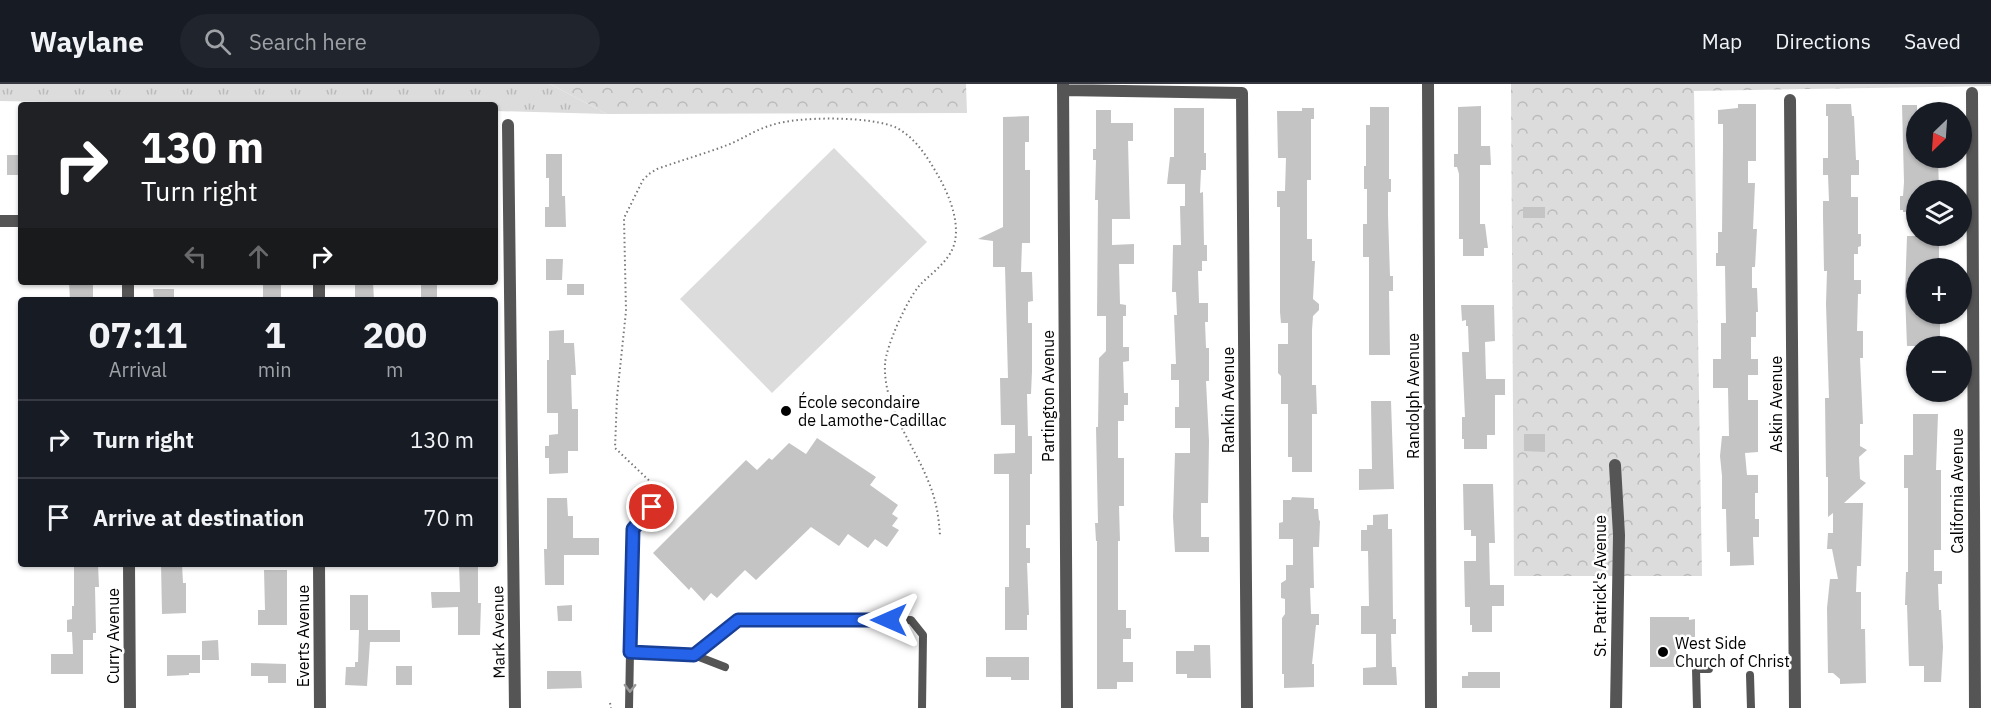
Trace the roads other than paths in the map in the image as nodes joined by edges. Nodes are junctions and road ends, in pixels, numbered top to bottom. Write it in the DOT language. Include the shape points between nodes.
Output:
graph roads {
  1 [pos="1428,84"];
  2 [pos="1063,87"];
  3 [pos="1972,93"];
  4 [pos="1790,100"];
  5 [pos="508,125"];
  6 [pos="0,221"];
  7 [pos="18,221"];
  8 [pos="1615,465"];
  9 [pos="649,504"];
  10 [pos="129,567"];
  11 [pos="320,567"];
  12 [pos="630,652"];
  13 [pos="694,655"];
  14 [pos="725,667"];
  15 [pos="1709,669"];
  16 [pos="1750,675"];
  17 [pos="130,708"];
  18 [pos="320,708"];
  19 [pos="515,708"];
  20 [pos="629,708"];
  21 [pos="922,708"];
  22 [pos="1067,708"];
  23 [pos="1247,708"];
  24 [pos="1431,708"];
  25 [pos="1616,708"];
  26 [pos="1697,708"];
  27 [pos="1750,708"];
  28 [pos="1795,708"];
  29 [pos="1975,708"];
  1 -- 24 [label="street, Randolph Avenue"];
  2 -- 22 [label="street, Partington Avenue"];
  2 -- 23 [label="street, Rankin Avenue" via="1242,93"];
  3 -- 29 [label="street, California Avenue"];
  4 -- 28 [label="street, Askin Avenue"];
  5 -- 19 [label="street, Mark Avenue"];
  6 -- 7 [label="street"];
  8 -- 25 [label="street, St. Patrick's Avenue" via="1619,536"];
  9 -- 12 [label="lane" via="633,529"];
  10 -- 17 [label="street, Curry Avenue"];
  11 -- 18 [label="street, Everts Avenue"];
  12 -- 13 [label="lane"];
  12 -- 20 [label="lane, one-way"];
  13 -- 14 [label="lane"];
  13 -- 21 [label="lane" via="738,620 911,620 923,635"];
  15 -- 26 [label="lane" via="1696,669"];
  16 -- 27 [label="lane"];
}
